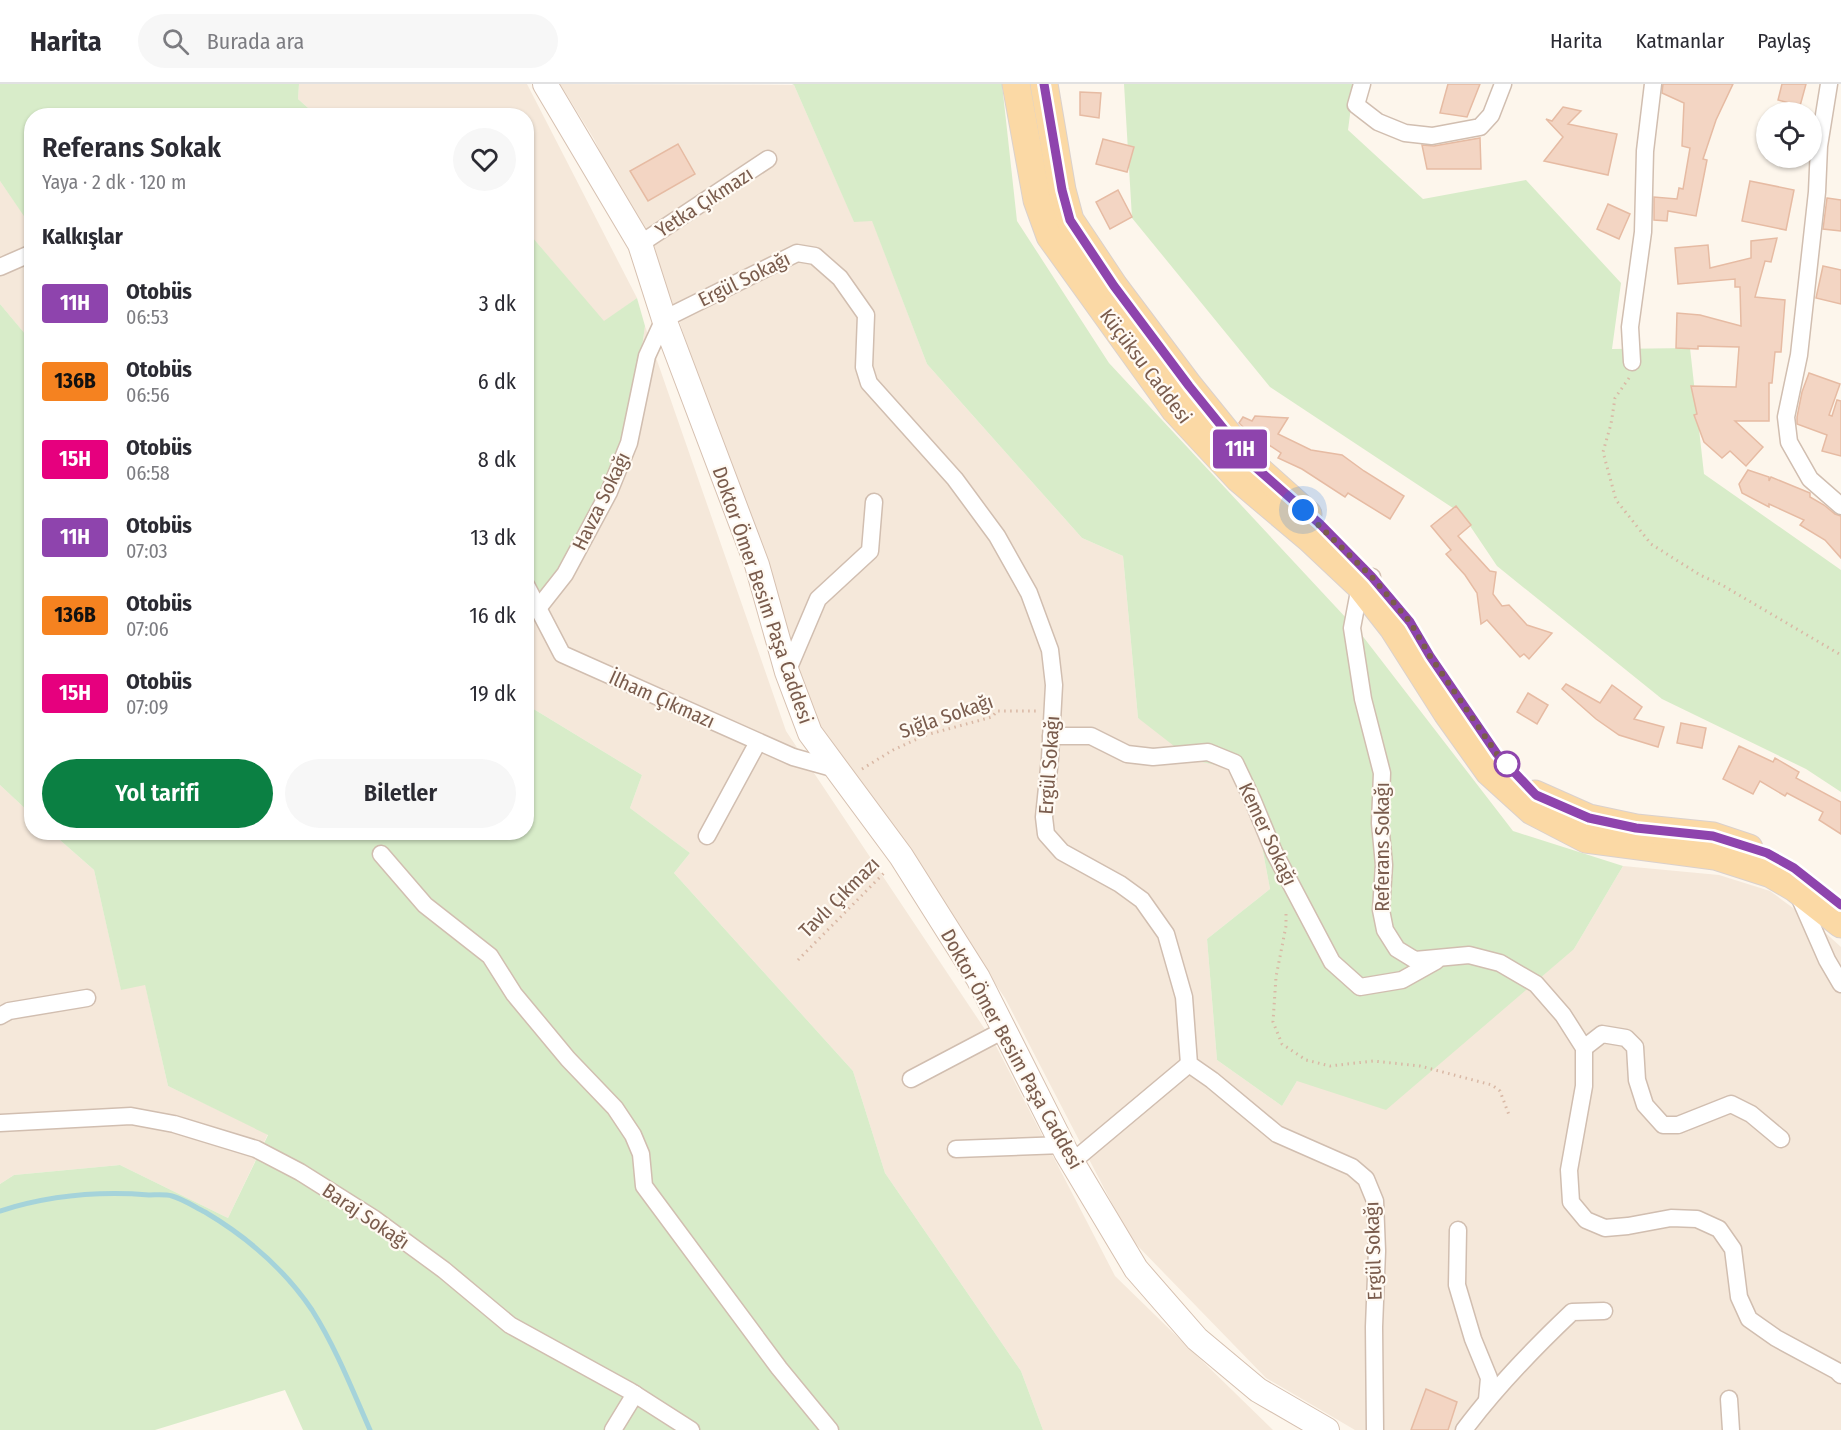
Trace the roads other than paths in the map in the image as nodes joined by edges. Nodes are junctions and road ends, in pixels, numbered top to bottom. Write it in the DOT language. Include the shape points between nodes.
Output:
graph roads {
  1 [pos="545,84"];
  2 [pos="1016,84"];
  3 [pos="1044,84"];
  4 [pos="1362,84"];
  5 [pos="1503,84"];
  6 [pos="1653,84"];
  7 [pos="1829,84"];
  8 [pos="768,159"];
  9 [pos="640,244"];
  10 [pos="24,256"];
  11 [pos="0,267"];
  12 [pos="664,319"];
  13 [pos="1632,362"];
  14 [pos="874,502"];
  15 [pos="1841,506"];
  16 [pos="1366,582"];
  17 [pos="534,599"];
  18 [pos="539,607"];
  19 [pos="787,672"];
  20 [pos="1051,735"];
  21 [pos="758,742"];
  22 [pos="840,774"];
  23 [pos="707,836"];
  24 [pos="381,854"];
  25 [pos="1795,888"];
  26 [pos="1841,905"];
  27 [pos="1841,924"];
  28 [pos="1442,958"];
  29 [pos="1841,984"];
  30 [pos="87,998"];
  31 [pos="0,1016"];
  32 [pos="1004,1030"];
  33 [pos="1584,1048"];
  34 [pos="1189,1064"];
  35 [pos="911,1079"];
  36 [pos="0,1123"];
  37 [pos="1781,1139"];
  38 [pos="956,1149"];
  39 [pos="1067,1153"];
  40 [pos="1458,1230"];
  41 [pos="1604,1311"];
  42 [pos="1841,1375"];
  43 [pos="635,1394"];
  44 [pos="1729,1399"];
  45 [pos="1487,1400"];
  46 [pos="613,1430"];
  47 [pos="691,1430"];
  48 [pos="830,1430"];
  49 [pos="1327,1430"];
  50 [pos="1375,1430"];
  51 [pos="1464,1430"];
  52 [pos="1731,1430"];
  1 -- 9 [label="street, Doktor Ömer Besim Paşa Caddesi"];
  2 -- 16 [label="main road, Küçüksu Caddesi" via="1037,200 1050,236 1175,410 1239,479"];
  3 -- 16 [label="main road, Küçüksu Caddesi" via="1070,220 1114,286 1253,465 1320,524"];
  4 -- 5 [label="street" via="1356,105 1378,122 1405,133 1432,136 1480,127 1491,115"];
  6 -- 13 [label="street" via="1645,151 1643,232 1630,327"];
  7 -- 15 [label="street" via="1798,355 1786,417 1789,442 1810,479"];
  8 -- 9 [label="street, Yetka Çıkmazı"];
  9 -- 12 [label="street, Doktor Ömer Besim Paşa Caddesi"];
  10 -- 11 [label="street"];
  12 -- 18 [label="street, Havza Sokağı" via="647,356 629,443 609,492 565,574"];
  12 -- 19 [label="street, Doktor Ömer Besim Paşa Caddesi" via="757,565"];
  12 -- 20 [label="street, Ergül Sokağı" via="797,253 815,256 840,278 866,315 864,367 869,383 955,479 997,536 1029,593 1050,650 1054,685"];
  14 -- 19 [label="street" via="870,551 818,599"];
  16 -- 25 [label="main road, Küçüksu Caddesi" via="1447,713 1489,772 1532,811 1586,839 1715,856 1771,874"];
  16 -- 26 [label="main road, Küçüksu Caddesi" via="1410,622 1497,754 1536,795 1589,818 1636,828 1713,836 1767,853 1794,868"];
  16 -- 28 [label="street, Referans Sokağı" via="1352,628 1363,699 1382,773 1381,910 1385,930 1397,950 1415,960"];
  17 -- 18 [label="street, İlham Çıkmazı"];
  18 -- 21 [label="street, İlham Çıkmazı" via="562,654"];
  19 -- 22 [label="street, Doktor Ömer Besim Paşa Caddesi" via="810,734"];
  20 -- 28 [label="street, Kemer Sokağı" via="1091,736 1127,754 1153,757 1208,752 1235,764 1332,962 1360,987 1402,980"];
  20 -- 34 [label="street, Ergül Sokağı" via="1046,834 1062,852 1142,900 1166,934 1184,997"];
  21 -- 22 [label="street, İlham Çıkmazı"];
  21 -- 23 [label="street"];
  22 -- 32 [label="street, Doktor Ömer Besim Paşa Caddesi" via="901,856 978,978"];
  24 -- 48 [label="street" via="425,905 490,956 521,1002 568,1059 615,1107 641,1154 644,1186 772,1359"];
  25 -- 27 [label="main road, Küçüksu Caddesi"];
  25 -- 29 [label="street"];
  28 -- 33 [label="street, Referans Sokağı" via="1469,954 1500,963 1536,984"];
  30 -- 31 [label="street" via="9,1011"];
  32 -- 35 [label="street"];
  32 -- 39 [label="street, Doktor Ömer Besim Paşa Caddesi"];
  33 -- 37 [label="street" via="1602,1034 1626,1038 1635,1047 1637,1080 1646,1106 1663,1125 1678,1125 1731,1104 1751,1114"];
  33 -- 42 [label="street" via="1584,1086 1569,1170 1571,1202 1586,1220 1605,1228 1671,1218 1697,1219 1719,1229 1733,1249 1739,1297 1749,1319"];
  34 -- 39 [label="street"];
  34 -- 50 [label="street, Ergül Sokağı" via="1277,1134 1352,1167 1366,1179 1375,1200 1377,1251"];
  36 -- 43 [label="street, Baraj Sokağı" via="130,1116 174,1124 256,1149 373,1218 510,1325"];
  38 -- 39 [label="street"];
  39 -- 49 [label="street, Doktor Ömer Besim Paşa Caddesi" via="1136,1269 1197,1339 1258,1390"];
  40 -- 45 [label="street" via="1457,1285 1489,1378"];
  41 -- 45 [label="street" via="1572,1312"];
  43 -- 46 [label="street"];
  43 -- 47 [label="street, Baraj Sokağı"];
  44 -- 52 [label="street"];
  45 -- 51 [label="street"];
}
